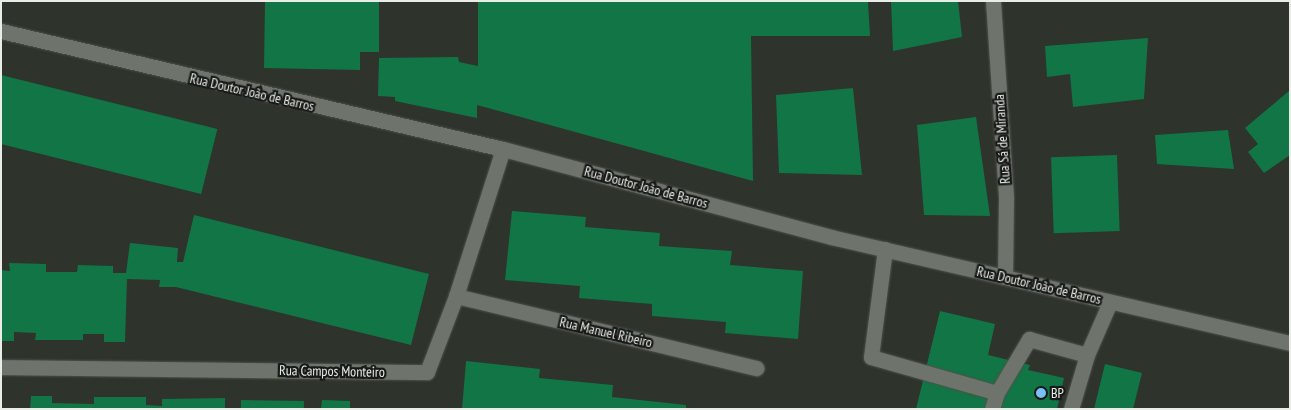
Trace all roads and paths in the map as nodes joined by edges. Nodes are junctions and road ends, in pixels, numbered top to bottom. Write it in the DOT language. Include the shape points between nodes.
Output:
graph roads {
  1 [pos="993,1"];
  2 [pos="1,31"];
  3 [pos="503,149"];
  4 [pos="885,249"];
  5 [pos="1005,276"];
  6 [pos="456,296"];
  7 [pos="1110,302"];
  8 [pos="1290,343"];
  9 [pos="1086,354"];
  10 [pos="1,367"];
  11 [pos="756,368"];
  12 [pos="996,393"];
  13 [pos="992,409"];
  14 [pos="1071,409"];
  1 -- 5 [label="street, Rua Sá de Miranda" via="1006,199"];
  2 -- 3 [label="street, Rua Doutor João de Barros"];
  3 -- 4 [label="street, Rua Doutor João de Barros"];
  3 -- 6 [label="street, Rua Campos Monteiro"];
  4 -- 5 [label="street, Rua Doutor João de Barros"];
  4 -- 12 [label="street" via="871,357"];
  5 -- 7 [label="street, Rua Doutor João de Barros"];
  6 -- 10 [label="street, Rua Campos Monteiro" via="427,372"];
  6 -- 11 [label="street, Rua Manuel Ribeiro"];
  7 -- 8 [label="street, Rua Doutor João de Barros"];
  7 -- 9 [label="street"];
  9 -- 12 [label="street" via="1028,338"];
  9 -- 14 [label="street"];
  12 -- 13 [label="street"];
}
